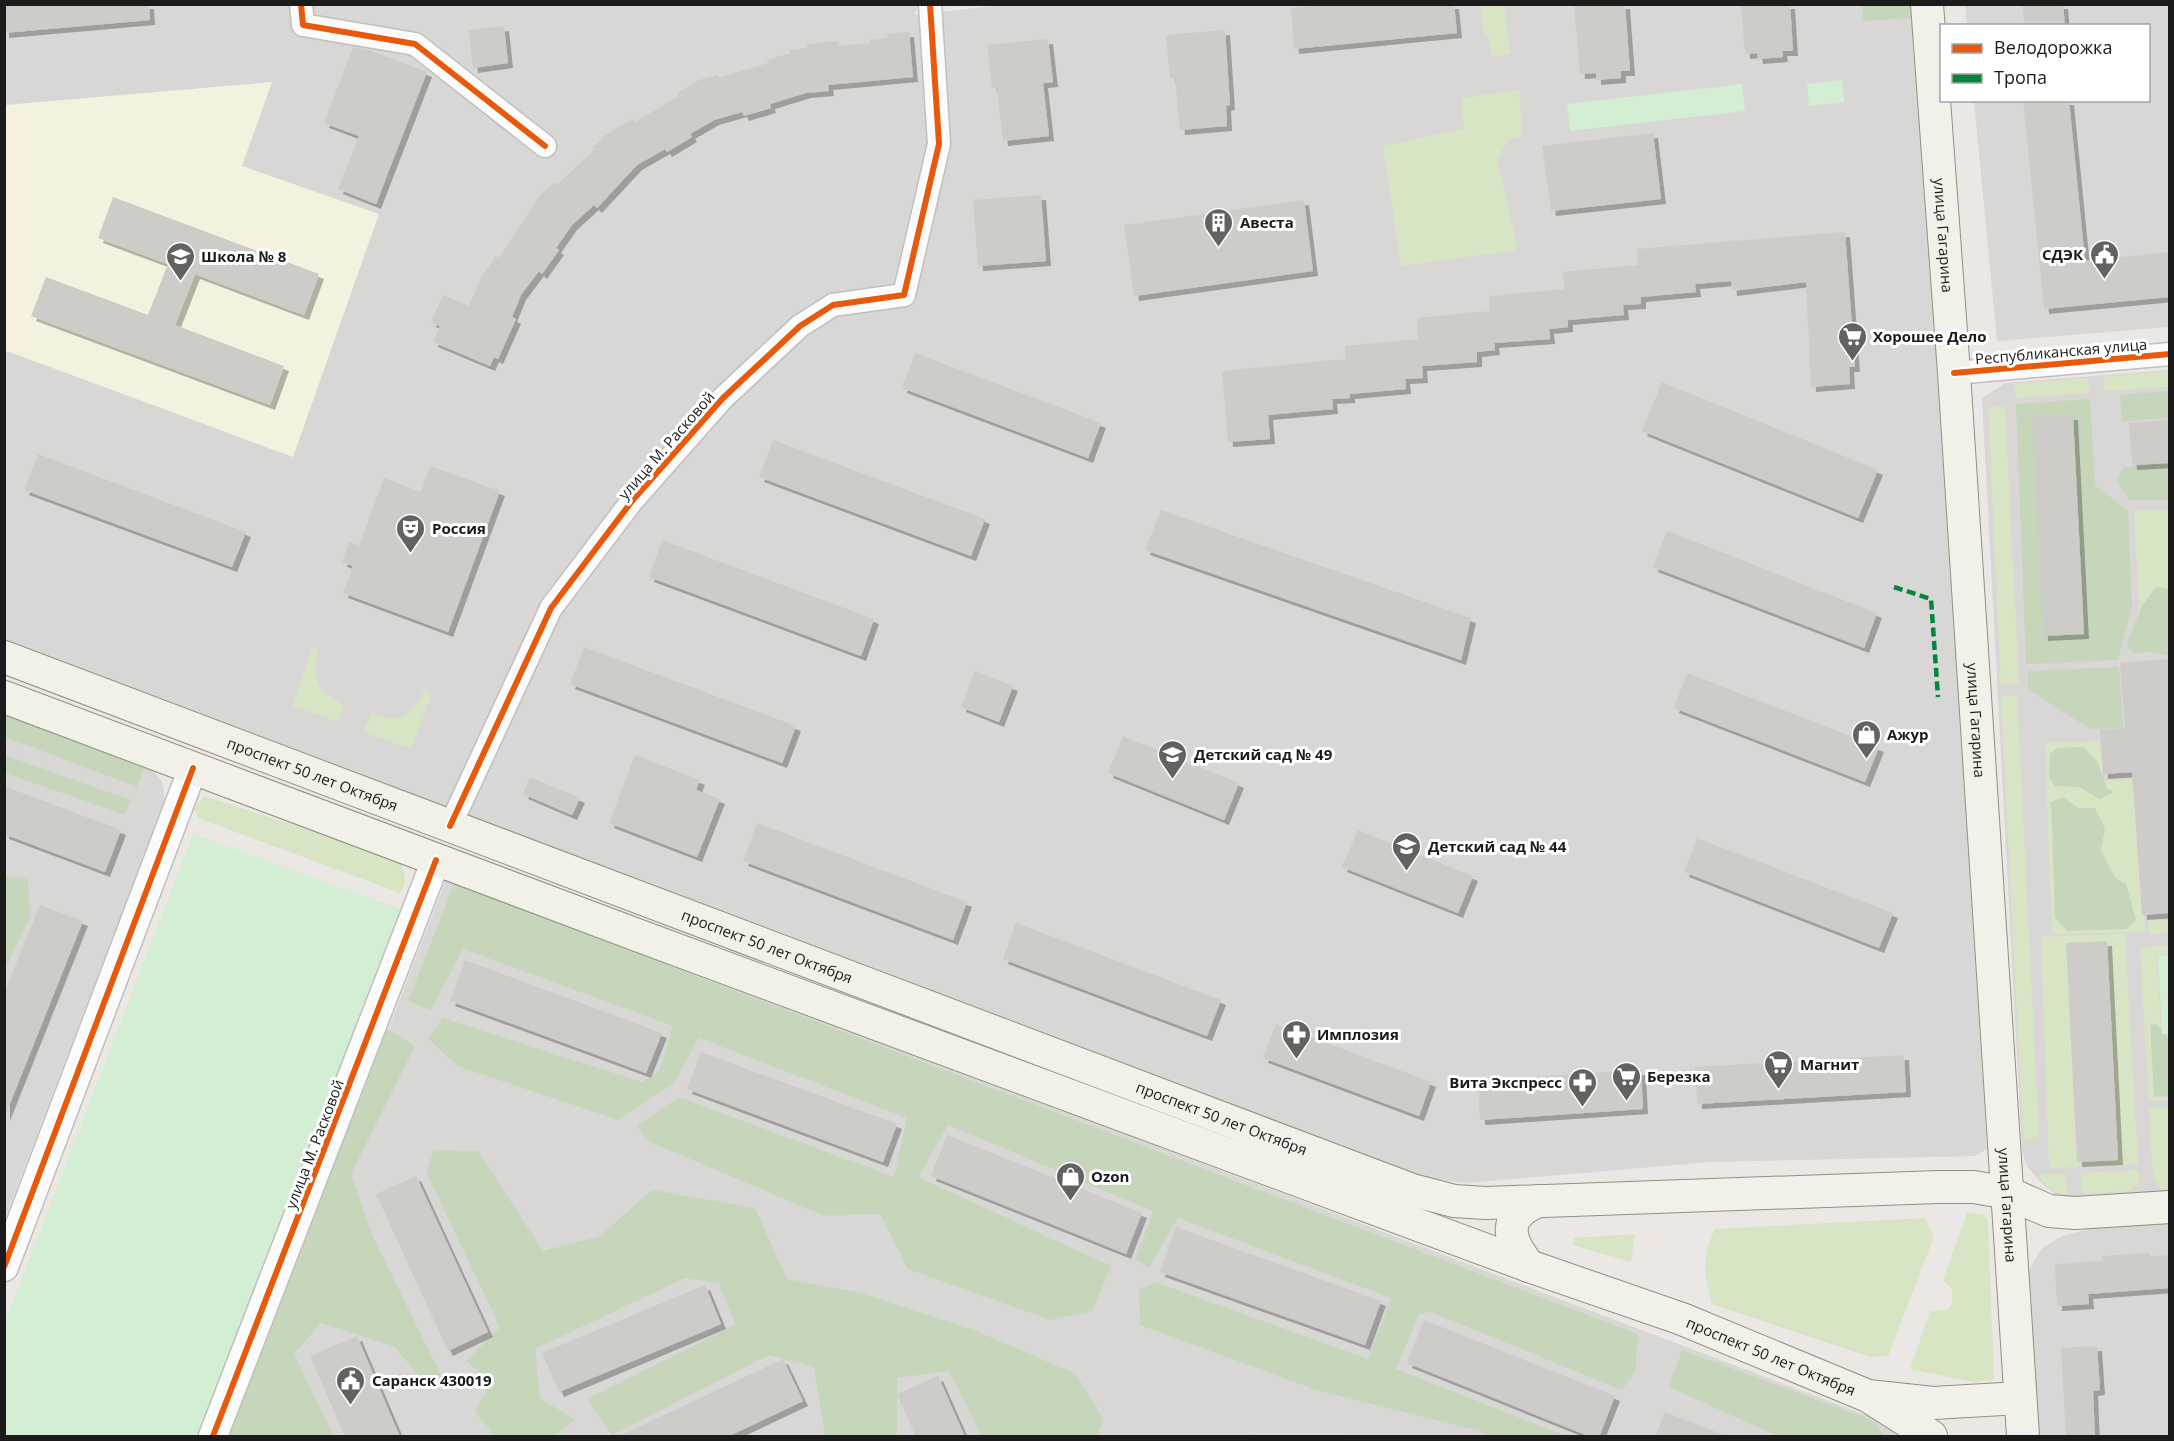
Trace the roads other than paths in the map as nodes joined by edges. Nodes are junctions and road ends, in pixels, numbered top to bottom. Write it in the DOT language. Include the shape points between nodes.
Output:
graph roads {
  1 [pos="930,4"];
  2 [pos="1927,4"];
  3 [pos="302,15"];
  4 [pos="545,146"];
  5 [pos="2169,354"];
  6 [pos="1954,373"];
  7 [pos="4,657"];
  8 [pos="4,697"];
  9 [pos="212,736"];
  10 [pos="193,768"];
  11 [pos="450,826"];
  12 [pos="436,860"];
  13 [pos="2008,1193"];
  14 [pos="1538,1202"];
  15 [pos="2169,1207"];
  16 [pos="2075,1213"];
  17 [pos="2012,1249"];
  18 [pos="1529,1266"];
  19 [pos="4,1267"];
  20 [pos="1868,1396"];
  21 [pos="2020,1398"];
  22 [pos="1929,1436"];
  23 [pos="213,1437"];
  24 [pos="2023,1437"];
  1 -- 11 [label="street, улица М. Расковой" via="939,144 904,295 833,305 800,326 723,398 632,501 551,608"];
  2 -- 6 [label="main road, улица Гагарина"];
  3 -- 4 [label="street" via="415,44"];
  5 -- 6 [label="street, Республиканская улица"];
  6 -- 13 [label="main road, улица Гагарина"];
  7 -- 9 [label="main road, проспект 50 лет Октября"];
  8 -- 10 [label="main road, проспект 50 лет Октября"];
  9 -- 10 [label="main road"];
  9 -- 11 [label="main road, проспект 50 лет Октября"];
  10 -- 12 [label="main road, проспект 50 лет Октября"];
  10 -- 19 [label="street"];
  11 -- 12 [label="main road, улица М. Расковой"];
  11 -- 14 [label="main road, проспект 50 лет Октября" via="1412,1190 1454,1201"];
  12 -- 18 [label="main road, проспект 50 лет Октября"];
  12 -- 23 [label="street, улица М. Расковой"];
  13 -- 14 [label="main road, проспект 50 лет Октября" via="1974,1187 1938,1187"];
  13 -- 16 [label="main road, проспект 50 лет Октября" via="2049,1211"];
  13 -- 17 [label="main road, улица Гагарина"];
  14 -- 18 [label="main road" via="1521,1209 1513,1220 1511,1233 1515,1248"];
  15 -- 16 [label="main road"];
  16 -- 17 [label="main road" via="2028,1233"];
  17 -- 21 [label="main road, улица Гагарина"];
  18 -- 20 [label="main road, проспект 50 лет Октября" via="1682,1319"];
  20 -- 21 [label="main road, проспект 50 лет Октября" via="1933,1403"];
  20 -- 22 [label="main road"];
  21 -- 24 [label="main road, улица Гагарина"];
}
